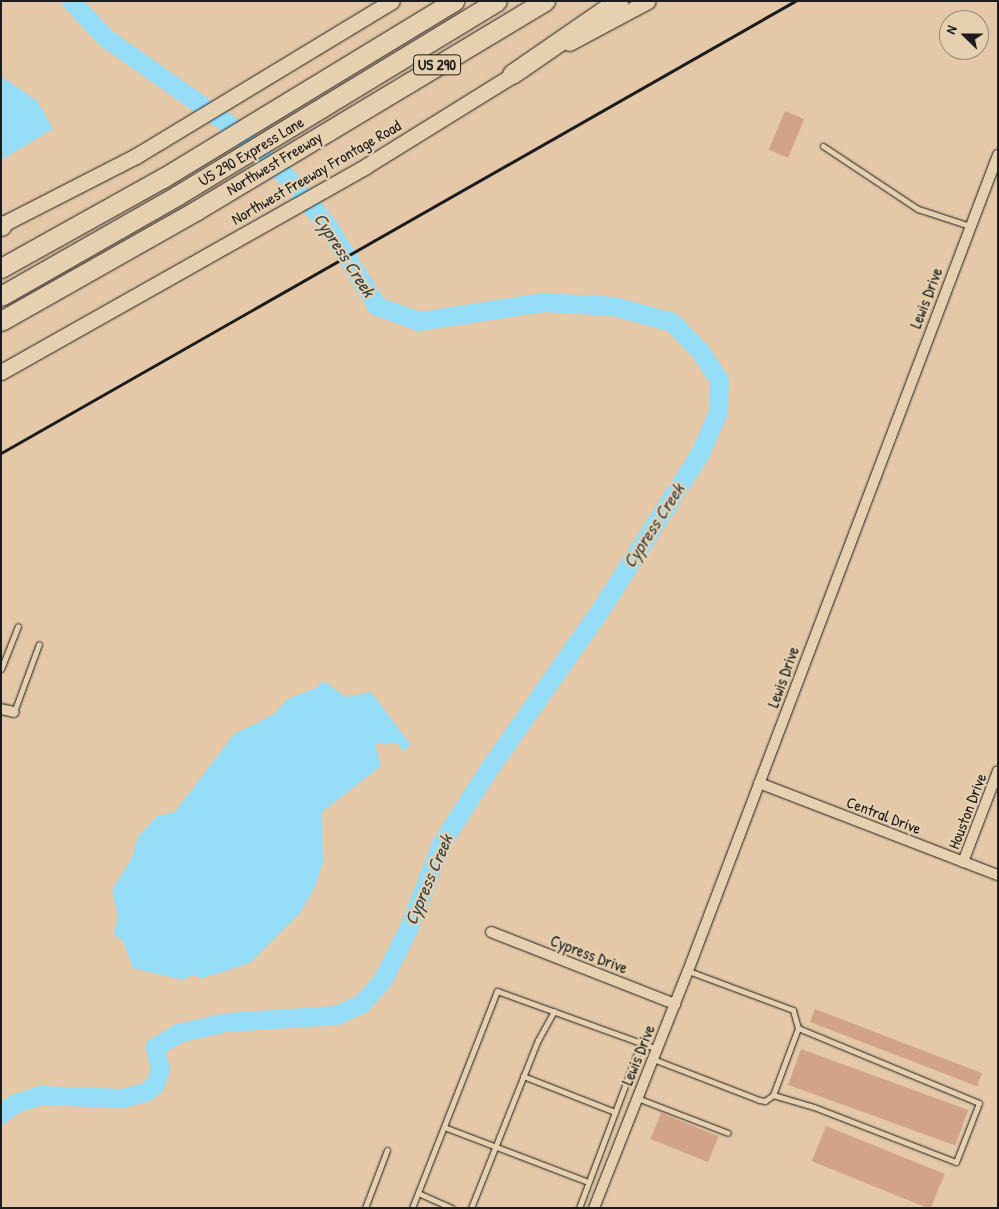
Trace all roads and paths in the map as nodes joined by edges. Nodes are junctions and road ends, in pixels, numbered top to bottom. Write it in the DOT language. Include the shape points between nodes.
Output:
graph roads {
  1 [pos="392,1"];
  2 [pos="454,1"];
  3 [pos="497,1"];
  4 [pos="545,1"];
  5 [pos="618,1"];
  6 [pos="648,1"];
  7 [pos="512,74"];
  8 [pos="823,146"];
  9 [pos="998,155"];
  10 [pos="2,225"];
  11 [pos="970,226"];
  12 [pos="1,268"];
  13 [pos="1,296"];
  14 [pos="1,322"];
  15 [pos="1,372"];
  16 [pos="18,626"];
  17 [pos="40,644"];
  18 [pos="1,669"];
  19 [pos="1,709"];
  20 [pos="14,712"];
  21 [pos="998,771"];
  22 [pos="759,784"];
  23 [pos="963,862"];
  24 [pos="998,875"];
  25 [pos="492,932"];
  26 [pos="688,971"];
  27 [pos="675,1004"];
  28 [pos="554,1012"];
  29 [pos="798,1028"];
  30 [pos="641,1043"];
  31 [pos="657,1049"];
  32 [pos="652,1059"];
  33 [pos="523,1076"];
  34 [pos="773,1095"];
  35 [pos="637,1098"];
  36 [pos="615,1112"];
  37 [pos="444,1127"];
  38 [pos="728,1133"];
  39 [pos="494,1147"];
  40 [pos="387,1150"];
  41 [pos="588,1182"];
  42 [pos="418,1193"];
  43 [pos="365,1208"];
  44 [pos="412,1208"];
  45 [pos="452,1208"];
  46 [pos="471,1208"];
  47 [pos="578,1208"];
  48 [pos="594,1208"];
  1 -- 10 [label="main road" via="136,156"];
  2 -- 12 [label="highway, US 290" via="162,178"];
  3 -- 13 [label="highway, US 290 Express Lane" via="178,195"];
  4 -- 14 [label="highway, Northwest Freeway / US 290" via="197,210"];
  5 -- 7 [label="highway"];
  6 -- 7 [label="main road, Northwest Freeway Frontage Road"];
  7 -- 15 [label="main road, Northwest Freeway Frontage Road" via="366,166"];
  8 -- 11 [label="lane" via="918,209"];
  9 -- 11 [label="street, Lewis Drive"];
  11 -- 22 [label="street, Lewis Drive"];
  16 -- 18 [label="lane"];
  17 -- 20 [label="lane"];
  19 -- 20 [label="street"];
  21 -- 23 [label="street, Houston Drive"];
  22 -- 23 [label="street, Central Drive"];
  22 -- 26 [label="street, Lewis Drive"];
  23 -- 24 [label="street, Central Drive"];
  25 -- 27 [label="street, Cypress Drive"];
  26 -- 27 [label="street, Lewis Drive"];
  26 -- 29 [label="lane" via="786,1005 797,1018"];
  27 -- 31 [label="street, Lewis Drive"];
  28 -- 30 [label="lane"];
  28 -- 33 [label="lane" via="546,1022"];
  28 -- 37 [label="lane" via="497,991"];
  29 -- 34 [label="lane"];
  29 -- 34 [label="lane" via="979,1103 956,1162"];
  30 -- 31 [label="lane"];
  30 -- 36 [label="lane"];
  31 -- 32 [label="street, Lewis Drive"];
  32 -- 34 [label="lane" via="758,1100 765,1101"];
  32 -- 35 [label="street, Lewis Drive"];
  33 -- 36 [label="lane"];
  33 -- 39 [label="lane"];
  35 -- 38 [label="lane"];
  35 -- 48 [label="street, Lewis Drive"];
  36 -- 41 [label="lane"];
  37 -- 39 [label="lane"];
  37 -- 42 [label="lane"];
  39 -- 41 [label="lane"];
  39 -- 46 [label="lane"];
  40 -- 43 [label="lane"];
  41 -- 47 [label="lane"];
  42 -- 44 [label="lane"];
  42 -- 45 [label="lane"];
}
